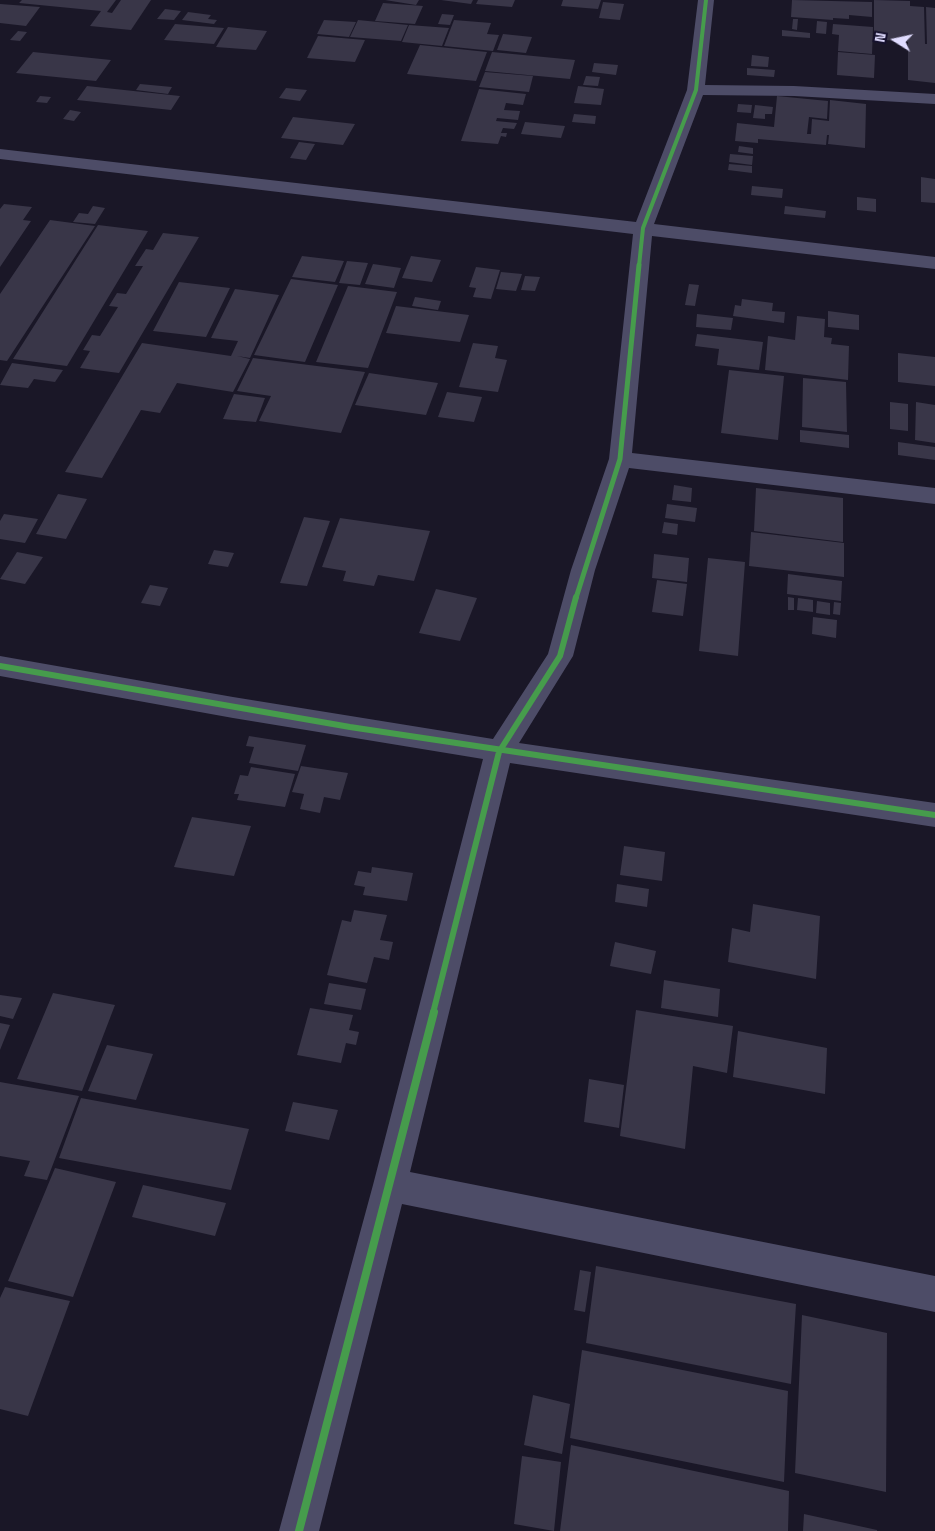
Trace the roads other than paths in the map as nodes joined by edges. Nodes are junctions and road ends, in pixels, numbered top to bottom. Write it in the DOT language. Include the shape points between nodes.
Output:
graph roads {
  1 [pos="706,0"];
  2 [pos="696,90"];
  3 [pos="935,100"];
  4 [pos="0,154"];
  5 [pos="643,228"];
  6 [pos="935,263"];
  7 [pos="620,459"];
  8 [pos="935,496"];
  9 [pos="0,666"];
  10 [pos="499,752"];
  11 [pos="935,815"];
  12 [pos="390,1185"];
  13 [pos="935,1294"];
  14 [pos="299,1531"];
  1 -- 2 [label="street"];
  2 -- 3 [label="street" via="794,91"];
  2 -- 5 [label="street"];
  4 -- 5 [label="street"];
  5 -- 6 [label="street"];
  5 -- 7 [label="street"];
  7 -- 8 [label="street"];
  7 -- 10 [label="street" via="583,570 560,656"];
  9 -- 10 [label="street"];
  10 -- 11 [label="street"];
  10 -- 12 [label="street"];
  12 -- 13 [label="street"];
  12 -- 14 [label="street"];
}
